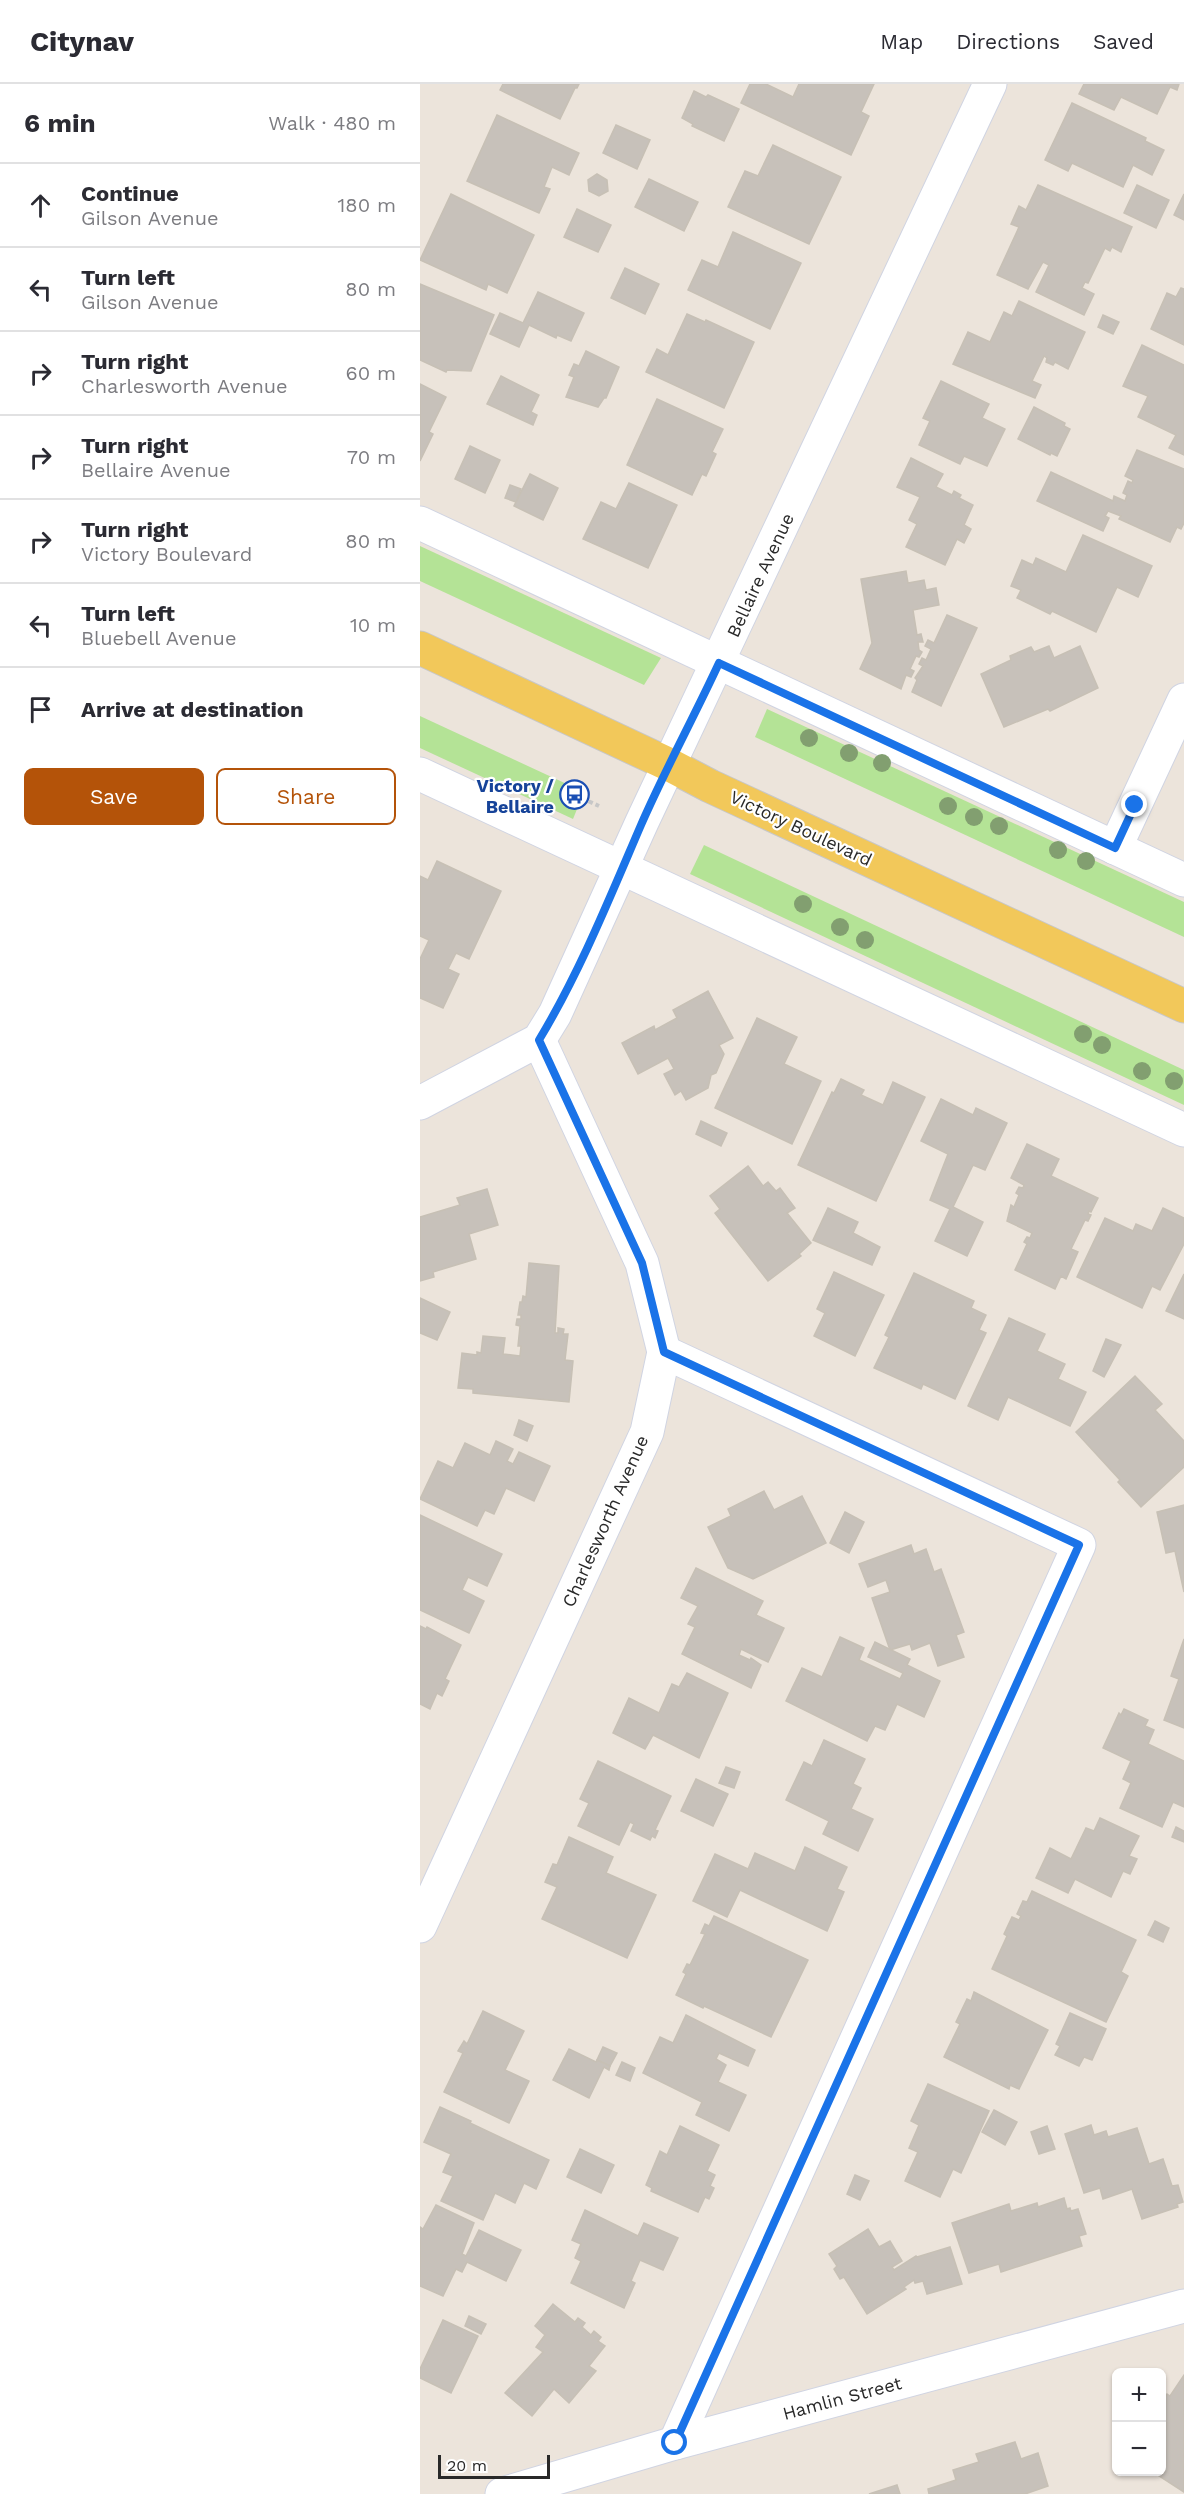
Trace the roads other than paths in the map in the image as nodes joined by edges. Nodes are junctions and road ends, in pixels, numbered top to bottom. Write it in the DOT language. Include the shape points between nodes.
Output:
graph roads {
  1 [pos="990,84"];
  2 [pos="420,523"];
  3 [pos="420,648"];
  4 [pos="719,663"];
  5 [pos="1184,700"];
  6 [pos="670,765"];
  7 [pos="420,774"];
  8 [pos="1115,848"];
  9 [pos="623,869"];
  10 [pos="1184,880"];
  11 [pos="1184,1006"];
  12 [pos="539,1040"];
  13 [pos="420,1103"];
  14 [pos="1184,1130"];
  15 [pos="664,1352"];
  16 [pos="420,1926"];
  17 [pos="1184,2306"];
  18 [pos="675,2443"];
  19 [pos="589,2482"];
  20 [pos="502,2494"];
  1 -- 4 [label="street, Bellaire Avenue"];
  2 -- 4 [label="street"];
  3 -- 6 [label="main road, Victory Boulevard"];
  4 -- 6 [label="street, Bellaire Avenue"];
  4 -- 8 [label="street"];
  5 -- 8 [label="street"];
  6 -- 9 [label="street, Bellaire Avenue"];
  6 -- 11 [label="main road, Victory Boulevard"];
  7 -- 9 [label="street"];
  8 -- 10 [label="street"];
  9 -- 12 [label="street, Bellaire Avenue"];
  9 -- 14 [label="street"];
  12 -- 13 [label="street"];
  12 -- 15 [label="street, Charlesworth Avenue" via="642,1263"];
  15 -- 16 [label="street, Charlesworth Avenue" via="647,1432"];
  15 -- 18 [label="street" via="1079,1545"];
  17 -- 18 [label="street, Hamlin Street"];
  18 -- 19 [label="street, Hamlin Street"];
  19 -- 20 [label="street, Hamlin Street"];
}
